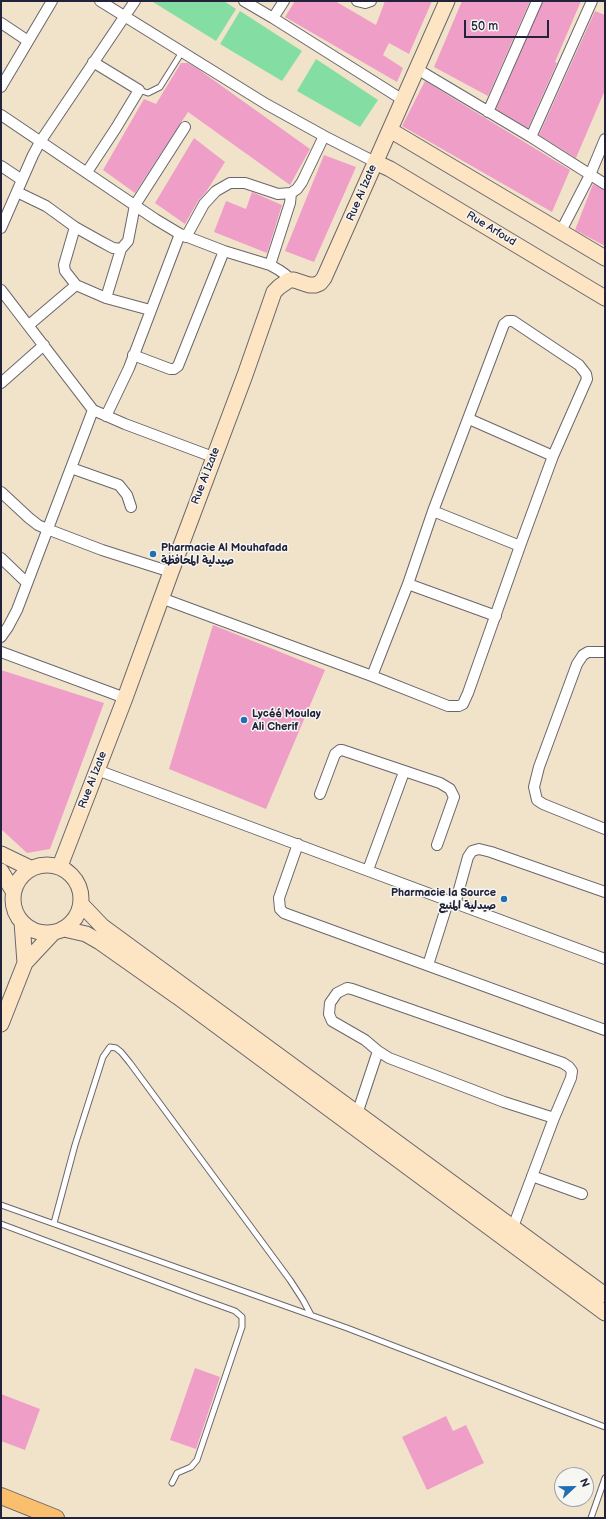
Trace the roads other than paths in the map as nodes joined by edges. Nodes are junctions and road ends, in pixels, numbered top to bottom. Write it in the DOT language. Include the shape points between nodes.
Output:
graph roads {
  1 [pos="52,1"];
  2 [pos="100,1"];
  3 [pos="135,1"];
  4 [pos="244,1"];
  5 [pos="284,1"];
  6 [pos="358,1"];
  7 [pos="371,1"];
  8 [pos="447,1"];
  9 [pos="537,1"];
  10 [pos="592,1"];
  11 [pos="125,16"];
  12 [pos="273,18"];
  13 [pos="1,23"];
  14 [pos="28,41"];
  15 [pos="182,52"];
  16 [pos="93,62"];
  17 [pos="417,69"];
  18 [pos="1,87"];
  19 [pos="139,90"];
  20 [pos="403,100"];
  21 [pos="488,112"];
  22 [pos="1,115"];
  23 [pos="185,127"];
  24 [pos="390,130"];
  25 [pos="324,136"];
  26 [pos="531,137"];
  27 [pos="605,139"];
  28 [pos="40,142"];
  29 [pos="375,162"];
  30 [pos="1,166"];
  31 [pos="87,172"];
  32 [pos="590,175"];
  33 [pos="22,180"];
  34 [pos="605,184"];
  35 [pos="17,192"];
  36 [pos="291,193"];
  37 [pos="135,205"];
  38 [pos="4,213"];
  39 [pos="75,227"];
  40 [pos="1,228"];
  41 [pos="561,231"];
  42 [pos="183,235"];
  43 [pos="121,248"];
  44 [pos="224,251"];
  45 [pos="605,258"];
  46 [pos="270,265"];
  47 [pos="289,280"];
  48 [pos="76,285"];
  49 [pos="1,290"];
  50 [pos="106,298"];
  51 [pos="605,298"];
  52 [pos="150,310"];
  53 [pos="29,325"];
  54 [pos="44,345"];
  55 [pos="133,356"];
  56 [pos="1,383"];
  57 [pos="93,410"];
  58 [pos="106,416"];
  59 [pos="469,419"];
  60 [pos="553,456"];
  61 [pos="213,457"];
  62 [pos="71,468"];
  63 [pos="1,492"];
  64 [pos="131,507"];
  65 [pos="433,511"];
  66 [pos="47,529"];
  67 [pos="520,546"];
  68 [pos="1,558"];
  69 [pos="170,572"];
  70 [pos="27,583"];
  71 [pos="408,584"];
  72 [pos="161,598"];
  73 [pos="496,616"];
  74 [pos="1,637"];
  75 [pos="1,652"];
  76 [pos="605,652"];
  77 [pos="372,676"];
  78 [pos="125,698"];
  79 [pos="97,770"];
  80 [pos="404,772"];
  81 [pos="320,794"];
  82 [pos="605,829"];
  83 [pos="298,844"];
  84 [pos="437,845"];
  85 [pos="1,854"];
  86 [pos="60,866"];
  87 [pos="30,868"];
  88 [pos="1,870"];
  89 [pos="368,870"];
  90 [pos="13,891"];
  91 [pos="605,892"];
  92 [pos="452,903"];
  93 [pos="81,904"];
  94 [pos="22,922"];
  95 [pos="58,931"];
  96 [pos="605,959"];
  97 [pos="24,963"];
  98 [pos="428,966"];
  99 [pos="1,1024"];
  100 [pos="605,1030"];
  101 [pos="378,1051"];
  102 [pos="357,1114"];
  103 [pos="554,1118"];
  104 [pos="532,1176"];
  105 [pos="582,1194"];
  106 [pos="1,1205"];
  107 [pos="54,1223"];
  108 [pos="1,1224"];
  109 [pos="513,1227"];
  110 [pos="605,1295"];
  111 [pos="605,1313"];
  112 [pos="311,1315"];
  113 [pos="605,1427"];
  114 [pos="605,1478"];
  115 [pos="172,1483"];
  116 [pos="1,1496"];
  117 [pos="56,1518"];
  118 [pos="591,1518"];
  1 -- 14 [label="street"];
  2 -- 11 [label="street"];
  3 -- 11 [label="street"];
  4 -- 12 [label="street"];
  5 -- 12 [label="street"];
  6 -- 7 [label="street"];
  8 -- 17 [label="street, Rue Ai Izate"];
  9 -- 21 [label="street"];
  10 -- 26 [label="street"];
  11 -- 15 [label="street"];
  11 -- 16 [label="street"];
  12 -- 20 [label="street"];
  13 -- 14 [label="street"];
  14 -- 18 [label="street"];
  15 -- 19 [label="lane" via="160,87 148,93"];
  15 -- 25 [label="street"];
  16 -- 19 [label="street"];
  16 -- 28 [label="street"];
  17 -- 20 [label="street, Rue Ai Izate"];
  17 -- 21 [label="street"];
  19 -- 31 [label="street"];
  20 -- 24 [label="street, Rue Ai Izate"];
  21 -- 26 [label="street"];
  22 -- 28 [label="street"];
  23 -- 37 [label="street"];
  24 -- 29 [label="street, Rue Ai Izate"];
  24 -- 41 [label="street"];
  25 -- 29 [label="street"];
  25 -- 36 [label="street" via="302,182"];
  26 -- 32 [label="street"];
  27 -- 32 [label="street"];
  28 -- 31 [label="street"];
  28 -- 33 [label="street"];
  29 -- 47 [label="street, Rue Ai Izate" via="324,278 315,285"];
  29 -- 51 [label="street, Rue Arfoud"];
  30 -- 33 [label="street"];
  31 -- 37 [label="street"];
  32 -- 34 [label="street"];
  32 -- 41 [label="street"];
  33 -- 35 [label="street"];
  35 -- 38 [label="street"];
  35 -- 39 [label="street" via="46,206"];
  36 -- 42 [label="street" via="278,194 245,183 230,183 216,191 204,204"];
  36 -- 46 [label="street"];
  37 -- 42 [label="street"];
  37 -- 43 [label="street" via="128,240"];
  38 -- 40 [label="street"];
  39 -- 43 [label="street" via="113,248"];
  39 -- 48 [label="street" via="64,265"];
  41 -- 45 [label="street"];
  42 -- 44 [label="street"];
  42 -- 52 [label="street"];
  43 -- 50 [label="street"];
  44 -- 46 [label="street"];
  44 -- 55 [label="street" via="178,366 170,369"];
  46 -- 47 [label="street" via="286,275"];
  47 -- 61 [label="street, Rue Ai Izate" via="274,292"];
  48 -- 50 [label="street"];
  48 -- 53 [label="street"];
  49 -- 53 [label="street"];
  50 -- 52 [label="street"];
  52 -- 55 [label="street"];
  53 -- 54 [label="street"];
  54 -- 56 [label="street"];
  54 -- 57 [label="street"];
  55 -- 58 [label="street"];
  57 -- 58 [label="street"];
  57 -- 62 [label="street"];
  58 -- 61 [label="street"];
  59 -- 60 [label="street"];
  59 -- 60 [label="street" via="504,324 513,321 579,365 586,374 587,380"];
  59 -- 65 [label="street"];
  60 -- 67 [label="street"];
  61 -- 69 [label="street, Rue Ai Izate"];
  62 -- 64 [label="street" via="119,485 127,495"];
  62 -- 66 [label="street"];
  63 -- 66 [label="street" via="29,518"];
  65 -- 67 [label="street"];
  65 -- 71 [label="street"];
  66 -- 69 [label="street"];
  66 -- 70 [label="street"];
  67 -- 73 [label="street"];
  68 -- 70 [label="street"];
  69 -- 72 [label="street, Rue Ai Izate"];
  70 -- 74 [label="street" via="18,610"];
  71 -- 73 [label="street"];
  71 -- 77 [label="street"];
  72 -- 77 [label="street"];
  72 -- 78 [label="street, Rue Ai Izate"];
  73 -- 77 [label="street" via="468,693 463,704 459,706 448,706"];
  75 -- 78 [label="street"];
  76 -- 82 [label="street" via="588,652 577,664 534,787 537,800 542,804"];
  78 -- 79 [label="street, Rue Ai Izate"];
  79 -- 83 [label="street"];
  79 -- 86 [label="street, Rue Ai Izate"];
  80 -- 81 [label="street" via="340,750 335,754"];
  80 -- 84 [label="street" via="440,783 453,793 454,801"];
  80 -- 89 [label="street"];
  83 -- 89 [label="street"];
  83 -- 98 [label="street" via="279,898 280,909 284,913"];
  85 -- 87 [label="street"];
  86 -- 87 [label="street" via="50,864"];
  86 -- 93 [label="street" via="78,882 82,894"];
  87 -- 90 [label="street" via="16,882"];
  88 -- 90 [label="street"];
  89 -- 92 [label="street"];
  90 -- 94 [label="street" via="16,913"];
  91 -- 92 [label="street" via="479,849 472,851 468,857"];
  92 -- 96 [label="street"];
  92 -- 98 [label="street"];
  93 -- 95 [label="street" via="72,923"];
  93 -- 102 [label="street" via="102,926"];
  94 -- 95 [label="street" via="41,933"];
  94 -- 97 [label="street"];
  95 -- 97 [label="street"];
  95 -- 111 [label="street" via="86,934 100,942"];
  97 -- 99 [label="street"];
  98 -- 100 [label="street"];
  101 -- 102 [label="street"];
  101 -- 103 [label="street" via="396,1062"];
  101 -- 103 [label="street" via="365,1040 332,1021 330,1003 337,993 352,988 566,1065 572,1074"];
  102 -- 109 [label="street"];
  103 -- 104 [label="street"];
  104 -- 105 [label="street"];
  104 -- 109 [label="street"];
  106 -- 107 [label="lane"];
  107 -- 112 [label="lane"];
  107 -- 112 [label="lane" via="79,1130 103,1057 107,1049 116,1048 130,1063 290,1280"];
  108 -- 115 [label="lane" via="235,1311 242,1317 242,1327 197,1460 195,1464 177,1473"];
  109 -- 110 [label="street"];
  112 -- 113 [label="lane"];
  114 -- 118 [label="lane"];
  116 -- 117 [label="main road"];
}
